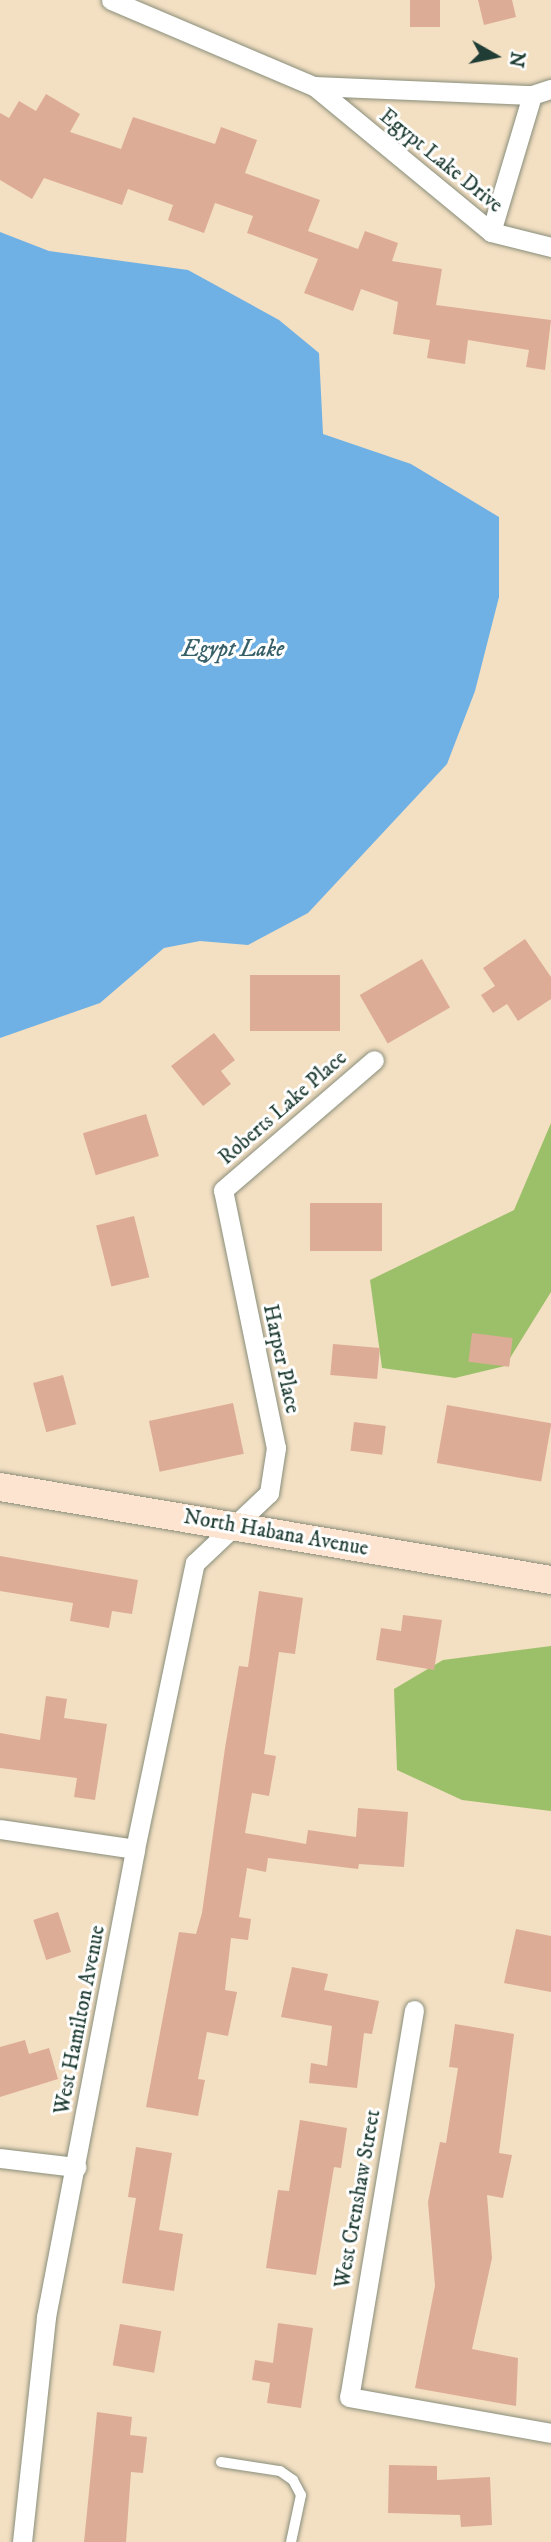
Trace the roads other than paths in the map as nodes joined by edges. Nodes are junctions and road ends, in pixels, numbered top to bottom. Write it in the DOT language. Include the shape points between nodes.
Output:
graph roads {
  1 [pos="111,0"];
  2 [pos="314,86"];
  3 [pos="551,89"];
  4 [pos="532,96"];
  5 [pos="491,232"];
  6 [pos="551,247"];
  7 [pos="373,1060"];
  8 [pos="223,1190"];
  9 [pos="0,1487"];
  10 [pos="235,1525"];
  11 [pos="551,1580"];
  12 [pos="0,1829"];
  13 [pos="135,1849"];
  14 [pos="414,2010"];
  15 [pos="0,2158"];
  16 [pos="76,2167"];
  17 [pos="551,2433"];
  18 [pos="221,2462"];
  19 [pos="22,2542"];
  20 [pos="291,2542"];
  1 -- 2 [label="street, Egypt Lake Drive"];
  2 -- 4 [label="street, Egypt Lake Drive"];
  2 -- 5 [label="street, Egypt Lake Drive"];
  3 -- 4 [label="street"];
  4 -- 5 [label="street"];
  5 -- 6 [label="street, Egypt Lake Drive"];
  7 -- 8 [label="street, Roberts Lake Place"];
  8 -- 10 [label="street, Harper Place" via="276,1448 269,1493"];
  9 -- 10 [label="street, North Habana Avenue"];
  10 -- 11 [label="street, North Habana Avenue"];
  10 -- 13 [label="street, West Hamilton Avenue" via="195,1563"];
  12 -- 13 [label="street"];
  13 -- 16 [label="street, West Hamilton Avenue"];
  14 -- 17 [label="street, West Crenshaw Street" via="349,2397"];
  15 -- 16 [label="street"];
  16 -- 19 [label="street, West Hamilton Avenue" via="46,2317"];
  18 -- 20 [label="lane" via="280,2471 293,2480 301,2495"];
}
